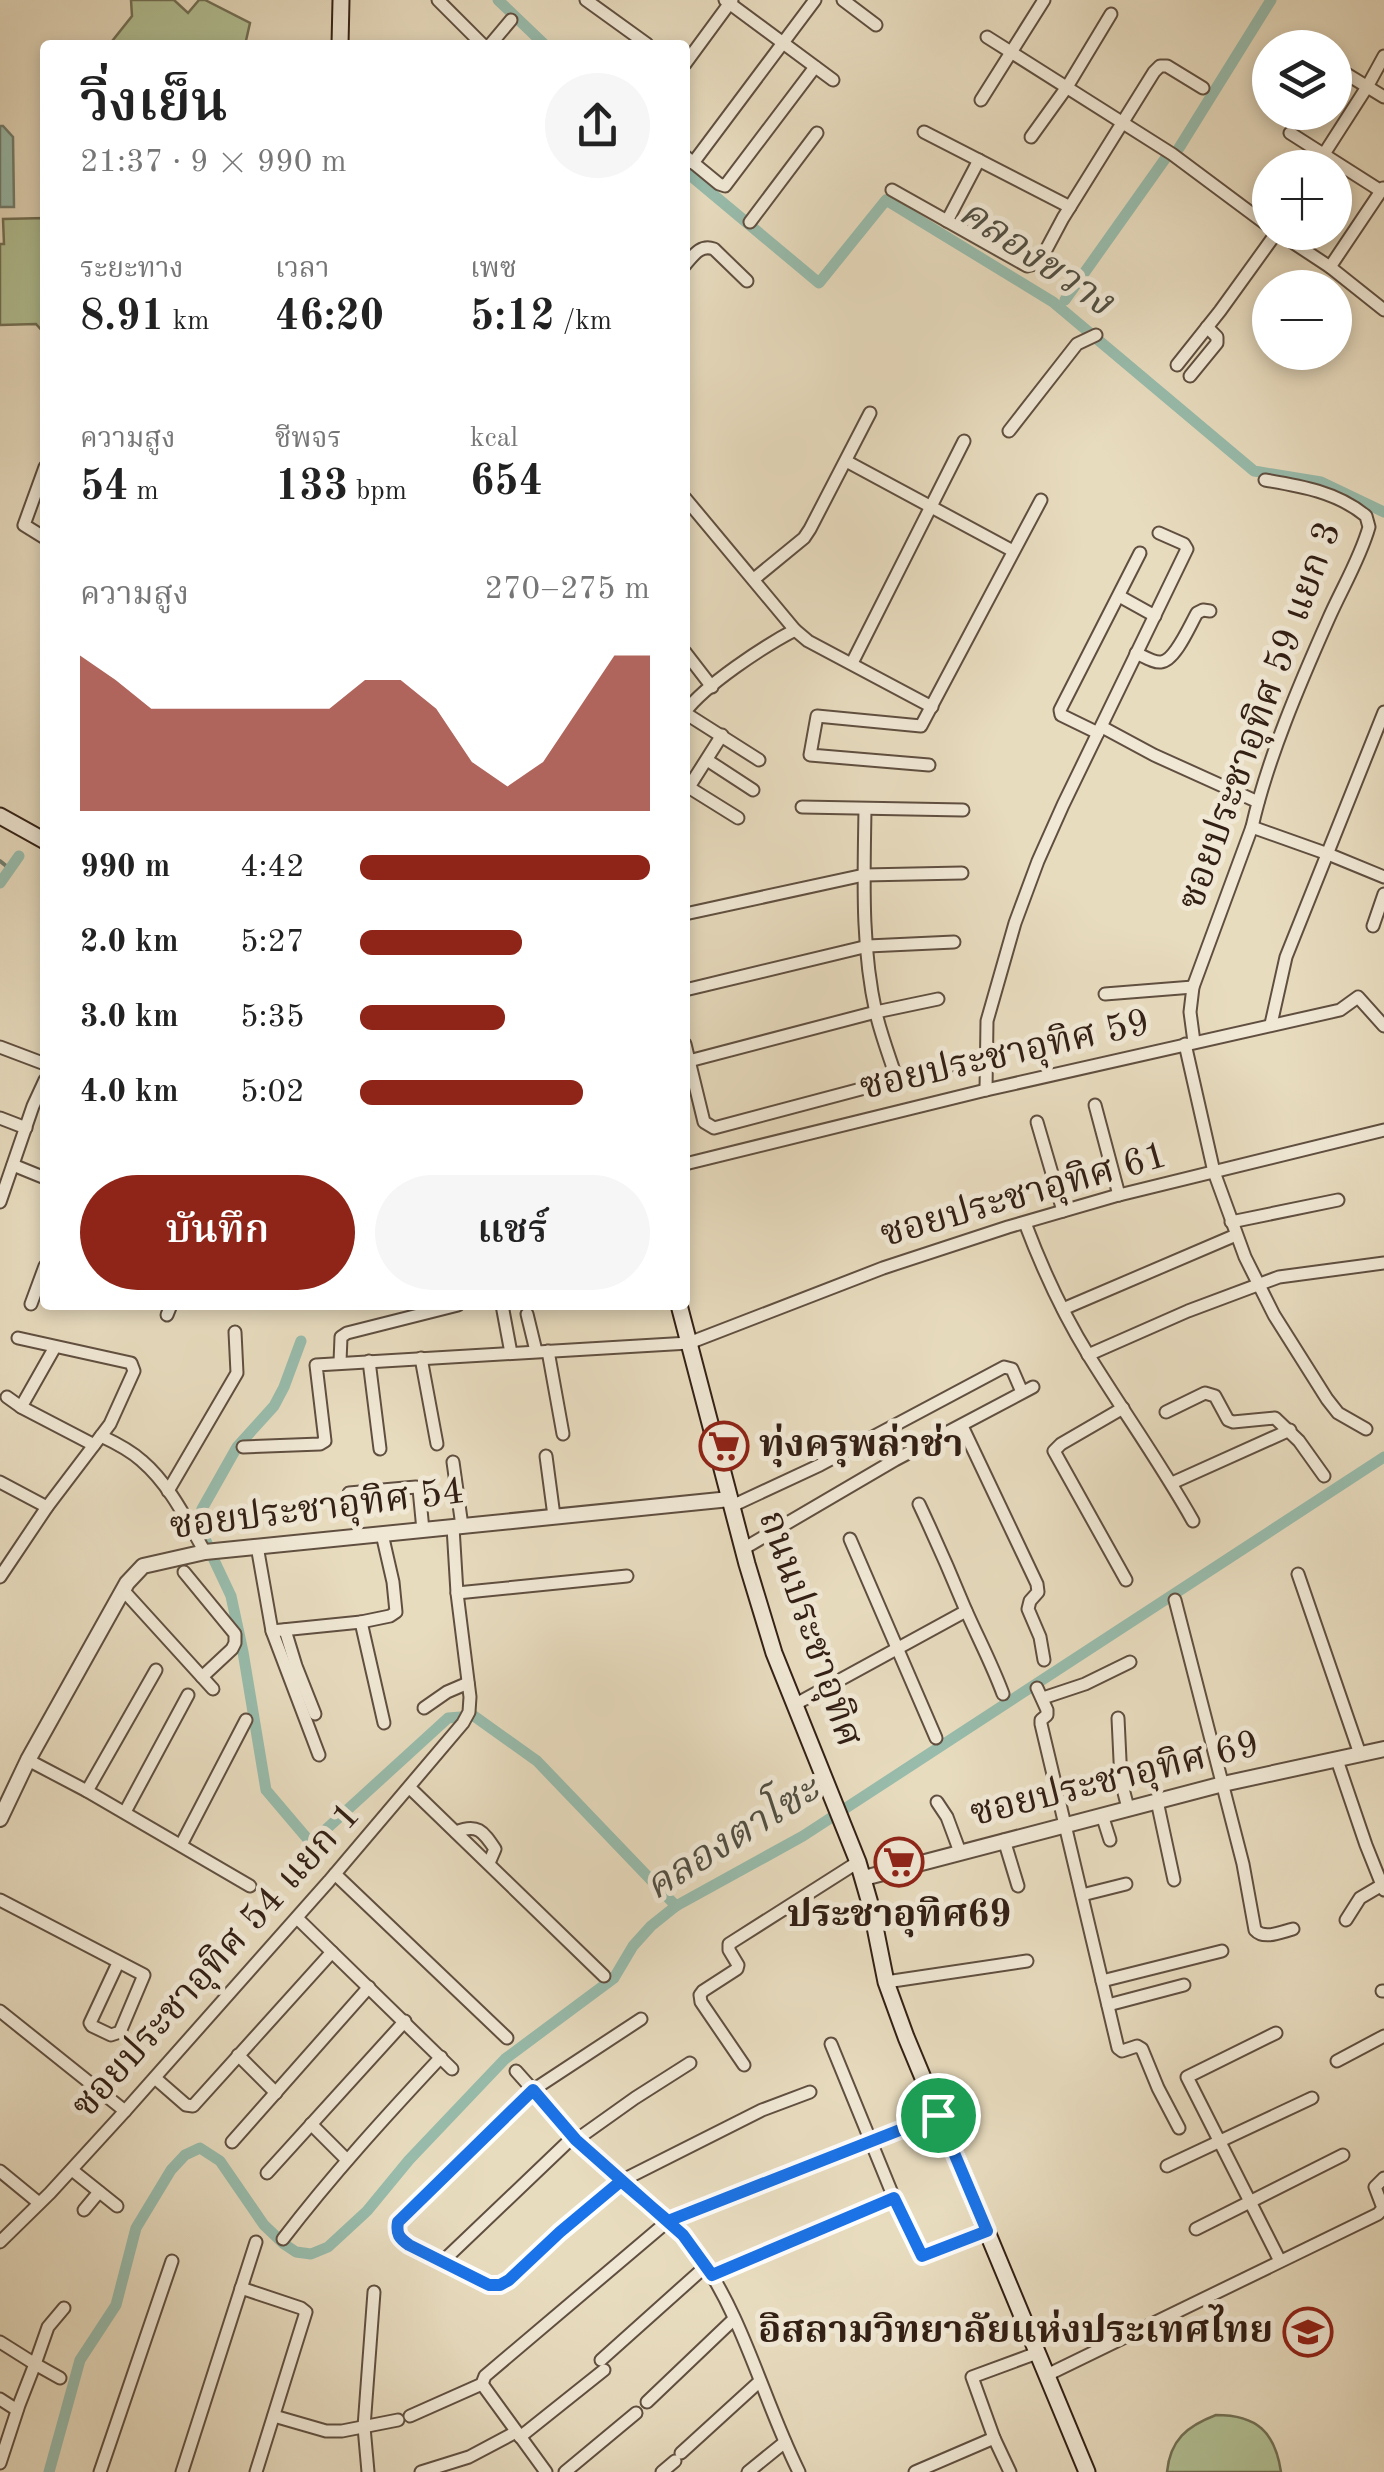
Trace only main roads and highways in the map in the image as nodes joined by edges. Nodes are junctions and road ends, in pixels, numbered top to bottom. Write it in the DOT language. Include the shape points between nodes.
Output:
graph roads {
  1 [pos="342,0"];
  2 [pos="351,0"];
  3 [pos="340,40"];
  4 [pos="350,40"];
  5 [pos="0,816"];
  6 [pos="40,838"];
  7 [pos="680,1310"];
  8 [pos="1087,2472"];
  1 -- 3 [label="main road"];
  2 -- 4 [label="main road"];
  5 -- 6 [label="main road"];
  7 -- 8 [label="main road, ถนนประชาอุทิศ" via="774,1653 864,1878 886,1982"];
}
